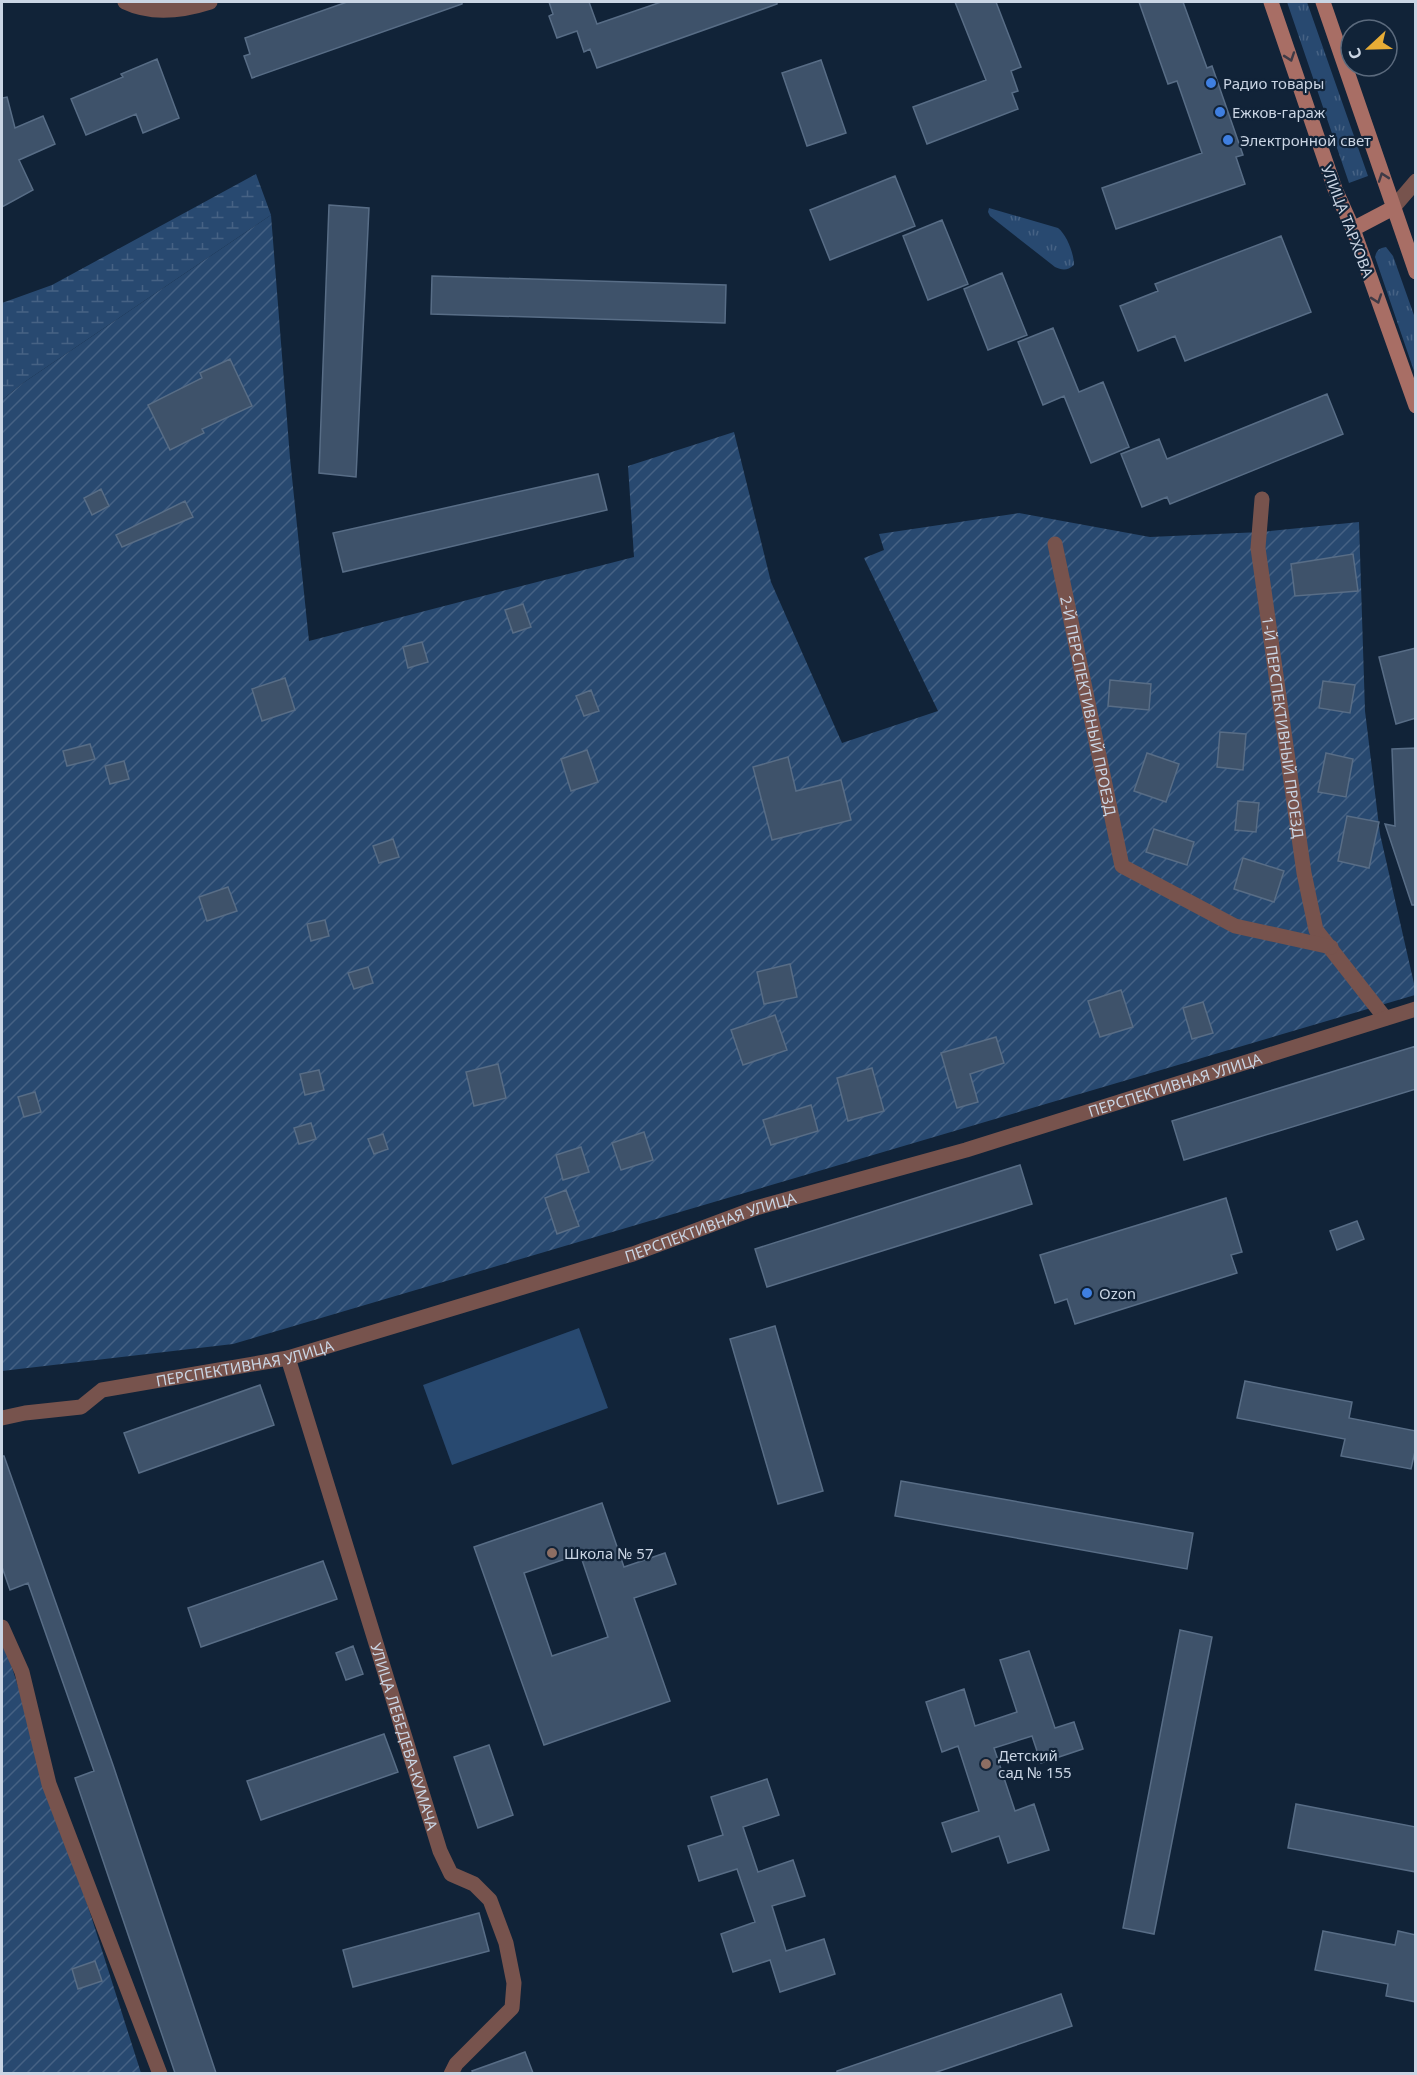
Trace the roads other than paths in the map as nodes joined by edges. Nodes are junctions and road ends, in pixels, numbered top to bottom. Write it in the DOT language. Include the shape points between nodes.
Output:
graph roads {
  1 [pos="125,2"];
  2 [pos="210,2"];
  3 [pos="1271,2"];
  4 [pos="1323,2"];
  5 [pos="1416,181"];
  6 [pos="1393,208"];
  7 [pos="1353,229"];
  8 [pos="1416,272"];
  9 [pos="1416,406"];
  10 [pos="1262,499"];
  11 [pos="1055,544"];
  12 [pos="1330,947"];
  13 [pos="1416,1009"];
  14 [pos="1385,1018"];
  15 [pos="288,1358"];
  16 [pos="2,1418"];
  17 [pos="2,1627"];
  18 [pos="160,2073"];
  19 [pos="451,2073"];
  1 -- 2 [label="street" via="154,10"];
  3 -- 7 [label="main road, УЛИЦА ТАРХОВА, one-way" via="1335,189"];
  6 -- 4 [label="main road, one-way"];
  5 -- 6 [label="street"];
  6 -- 7 [label="main road"];
  6 -- 8 [label="main road"];
  7 -- 9 [label="main road, УЛИЦА ТАРХОВА, one-way"];
  10 -- 12 [label="street, 1-Й ПЕРСПЕКТИВНЫЙ ПРОЕЗД" via="1258,548 1304,873 1316,930"];
  11 -- 12 [label="street, 2-Й ПЕРСПЕКТИВНЫЙ ПРОЕЗД" via="1122,866 1235,926"];
  12 -- 14 [label="street, 1-Й ПЕРСПЕКТИВНЫЙ ПРОЕЗД"];
  13 -- 14 [label="street, ПЕРСПЕКТИВНАЯ УЛИЦА"];
  14 -- 15 [label="street, ПЕРСПЕКТИВНАЯ УЛИЦА" via="966,1150 756,1208 633,1254"];
  15 -- 16 [label="street, ПЕРСПЕКТИВНАЯ УЛИЦА" via="102,1390 81,1407"];
  15 -- 19 [label="street, УЛИЦА ЛЕБЕДЕВА-КУМАЧА" via="440,1851 451,1874 474,1884 490,1900 506,1942 514,1983 512,2008"];
  17 -- 18 [label="street" via="22,1672 49,1784"];
}
